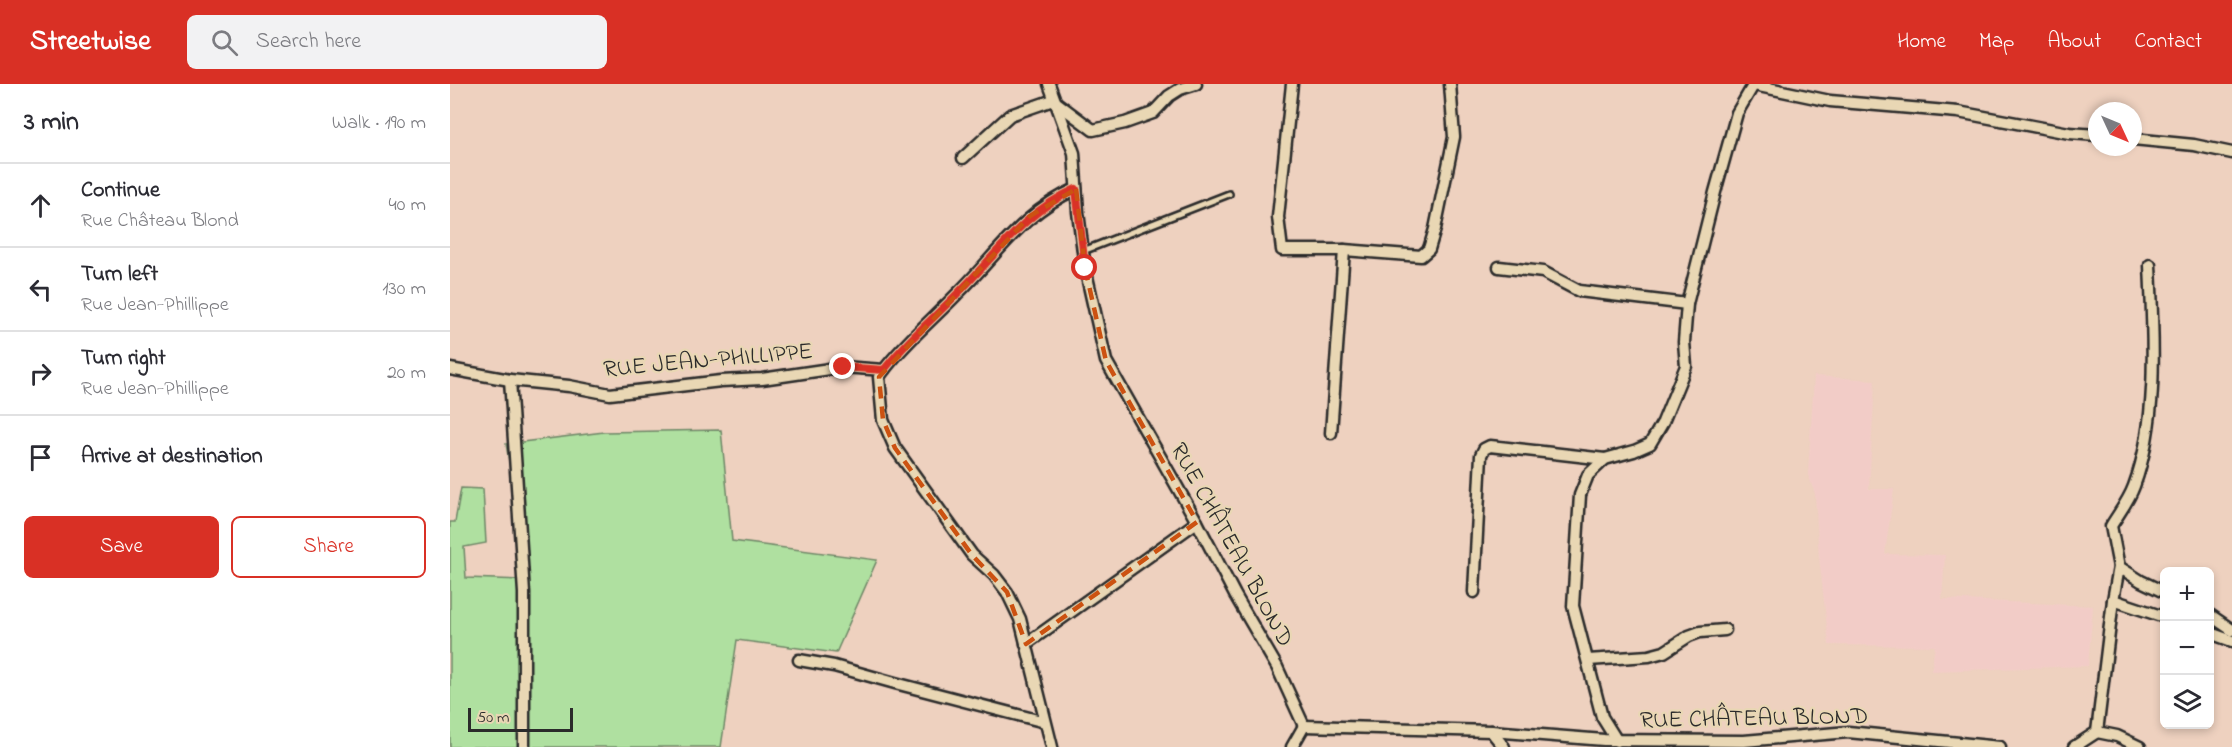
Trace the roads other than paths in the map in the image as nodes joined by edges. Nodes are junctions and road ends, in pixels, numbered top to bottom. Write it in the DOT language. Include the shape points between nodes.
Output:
graph roads {
  1 [pos="1049,84"];
  2 [pos="1196,84"];
  3 [pos="1292,84"];
  4 [pos="1450,84"];
  5 [pos="1754,85"];
  6 [pos="1053,100"];
  7 [pos="2088,134"];
  8 [pos="2142,140"];
  9 [pos="2232,153"];
  10 [pos="963,158"];
  11 [pos="1076,189"];
  12 [pos="1228,194"];
  13 [pos="1344,250"];
  14 [pos="1083,251"];
  15 [pos="2150,265"];
  16 [pos="1499,267"];
  17 [pos="1687,304"];
  18 [pos="450,369"];
  19 [pos="884,370"];
  20 [pos="510,380"];
  21 [pos="1331,433"];
  22 [pos="1605,459"];
  23 [pos="1197,522"];
  24 [pos="2119,567"];
  25 [pos="2160,590"];
  26 [pos="1474,592"];
  27 [pos="2113,600"];
  28 [pos="2160,616"];
  29 [pos="2214,618"];
  30 [pos="1725,630"];
  31 [pos="2232,630"];
  32 [pos="2214,634"];
  33 [pos="2232,641"];
  34 [pos="1026,644"];
  35 [pos="799,660"];
  36 [pos="1588,660"];
  37 [pos="1045,722"];
  38 [pos="1304,726"];
  39 [pos="1491,731"];
  40 [pos="2097,732"];
  41 [pos="1617,741"];
  42 [pos="2117,742"];
  43 [pos="524,747"];
  44 [pos="1052,747"];
  45 [pos="1292,747"];
  46 [pos="1504,747"];
  47 [pos="1999,747"];
  48 [pos="2074,747"];
  49 [pos="2140,747"];
  1 -- 6 [label="street, RUE CHÂTEAU BLOND"];
  2 -- 6 [label="street" via="1168,96 1153,113 1093,130"];
  3 -- 13 [label="street" via="1278,217 1282,250"];
  4 -- 13 [label="street" via="1454,137 1429,249 1421,256"];
  5 -- 7 [label="street" via="1830,101 1958,112"];
  5 -- 17 [label="street" via="1737,113"];
  6 -- 10 [label="street" via="1010,115"];
  6 -- 11 [label="street, RUE CHÂTEAU BLOND" via="1074,153"];
  8 -- 9 [label="street"];
  11 -- 14 [label="street, RUE CHÂTEAU BLOND"];
  11 -- 19 [label="street" via="1030,216"];
  12 -- 14 [label="lane"];
  13 -- 21 [label="street"];
  14 -- 23 [label="street, RUE CHÂTEAU BLOND" via="1106,361"];
  15 -- 24 [label="street" via="2150,402 2145,445 2134,487 2111,526"];
  16 -- 17 [label="street" via="1543,272 1579,291"];
  17 -- 22 [label="street" via="1686,366 1663,422 1650,444"];
  18 -- 20 [label="street, RUE JEAN-PHILLIPPE"];
  19 -- 20 [label="street, RUE JEAN-PHILLIPPE" via="843,367 610,394"];
  19 -- 34 [label="street" via="879,377 883,420 895,448 972,555 1007,592"];
  20 -- 43 [label="street" via="524,593"];
  22 -- 26 [label="street" via="1512,447 1484,449"];
  22 -- 36 [label="street, RUE CHÂTEAU BLOND" via="1588,475 1580,495 1573,606"];
  23 -- 34 [label="street"];
  23 -- 38 [label="street, RUE CHÂTEAU BLOND" via="1234,595 1277,666"];
  24 -- 25 [label="street"];
  24 -- 27 [label="street"];
  27 -- 28 [label="street"];
  27 -- 40 [label="street"];
  29 -- 31 [label="street"];
  30 -- 36 [label="street" via="1700,632 1649,656"];
  32 -- 33 [label="street"];
  34 -- 37 [label="street"];
  35 -- 37 [label="street"];
  36 -- 41 [label="street, RUE CHÂTEAU BLOND" via="1602,717"];
  37 -- 44 [label="street"];
  38 -- 39 [label="street, RUE CHÂTEAU BLOND"];
  38 -- 45 [label="street"];
  39 -- 41 [label="street, RUE CHÂTEAU BLOND"];
  39 -- 46 [label="street"];
  40 -- 42 [label="street"];
  40 -- 48 [label="street"];
  41 -- 47 [label="street, RUE CHÂTEAU BLOND" via="1744,741 1848,732"];
  42 -- 49 [label="street"];
}
